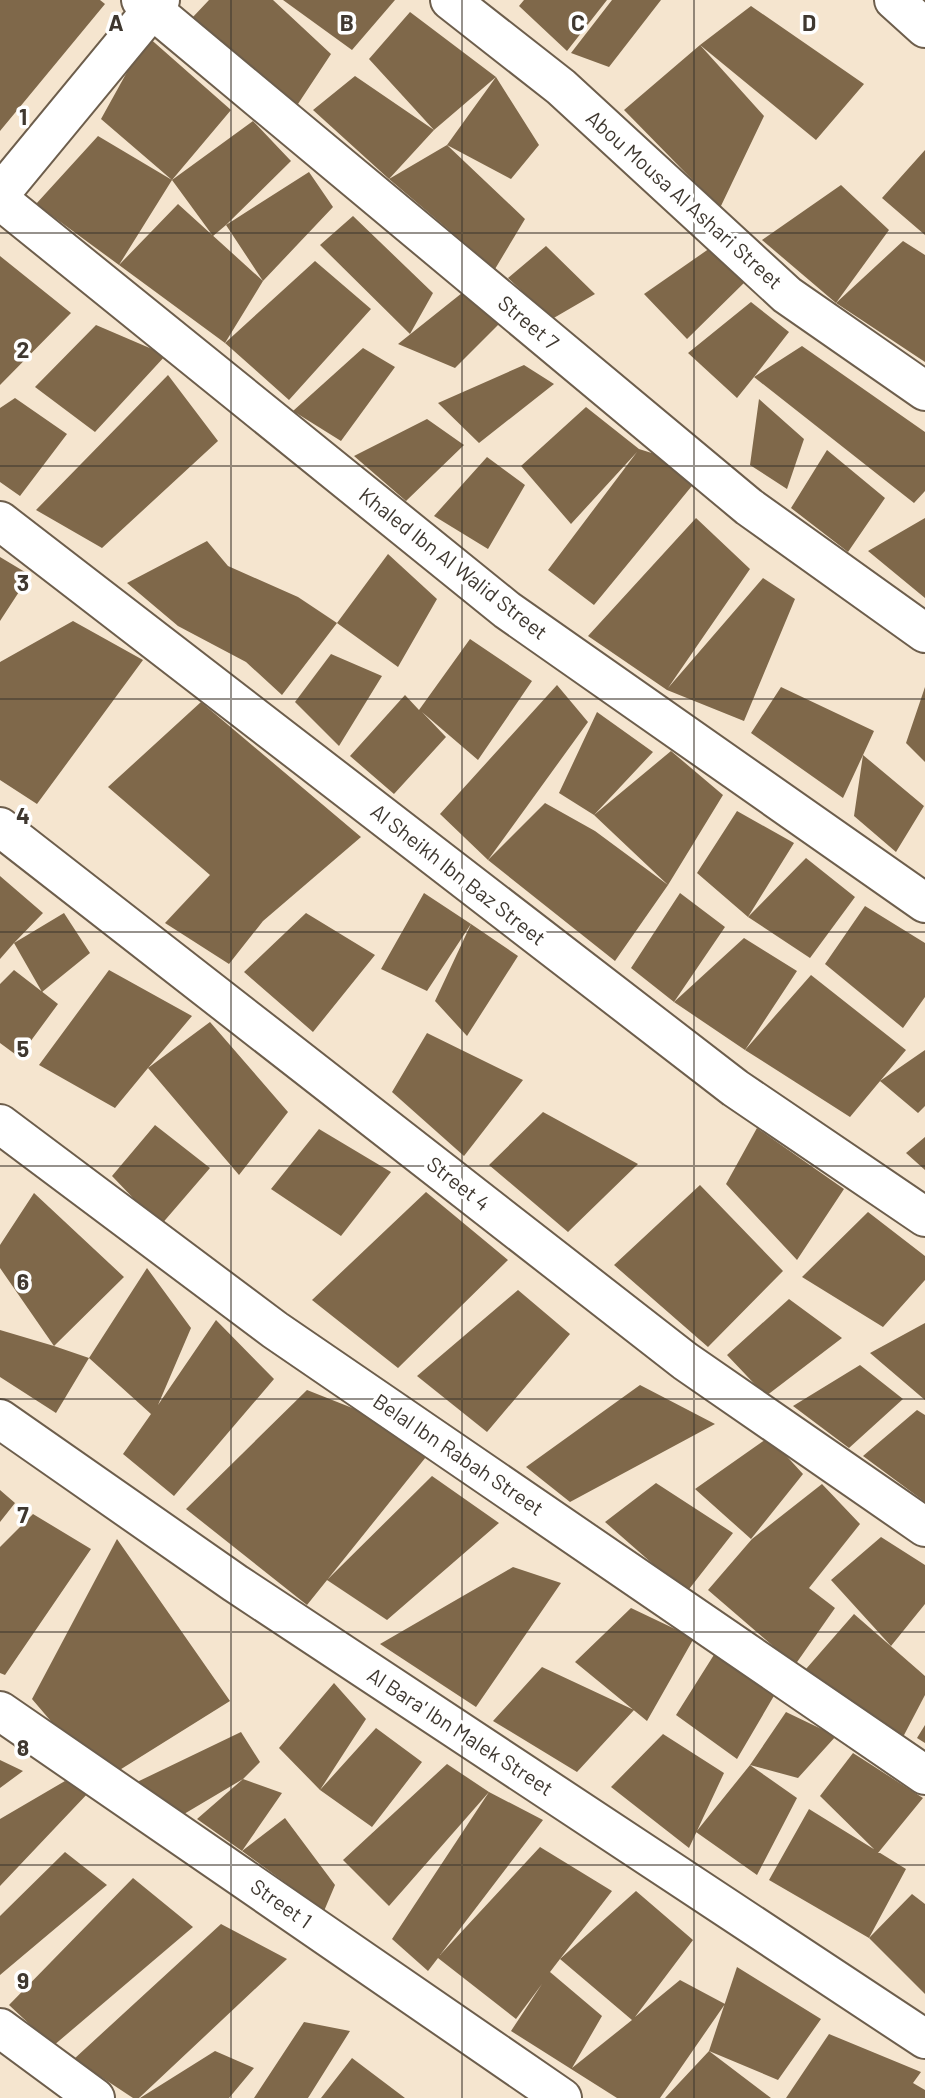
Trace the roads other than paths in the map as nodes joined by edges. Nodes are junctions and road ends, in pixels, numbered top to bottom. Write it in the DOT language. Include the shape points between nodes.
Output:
graph roads {
  1 [pos="450,0"];
  2 [pos="151,3"];
  3 [pos="0,194"];
  4 [pos="0,200"];
  5 [pos="925,391"];
  6 [pos="0,521"];
  7 [pos="925,633"];
  8 [pos="0,827"];
  9 [pos="925,903"];
  10 [pos="0,1124"];
  11 [pos="925,1217"];
  12 [pos="0,1419"];
  13 [pos="925,1527"];
  14 [pos="0,1711"];
  15 [pos="925,1774"];
  16 [pos="0,2028"];
  17 [pos="925,2039"];
  18 [pos="95,2098"];
  19 [pos="562,2098"];
  1 -- 5 [label="street, Abou Mousa Al Ashari Street" via="561,87 788,295"];
  2 -- 3 [label="street"];
  2 -- 7 [label="street, Street 7" via="749,507"];
  4 -- 9 [label="street, Khaled Ibn Al Walid Street" via="507,610"];
  6 -- 11 [label="street, Al Sheikh Ibn Baz Street" via="736,1088"];
  8 -- 13 [label="street, Street 4" via="685,1361"];
  10 -- 15 [label="street, Belal Ibn Rabah Street" via="275,1330"];
  12 -- 17 [label="street, Al Bara' Ibn Malek Street" via="234,1583"];
  14 -- 19 [label="street, Street 1"];
  16 -- 18 [label="street"];
}
